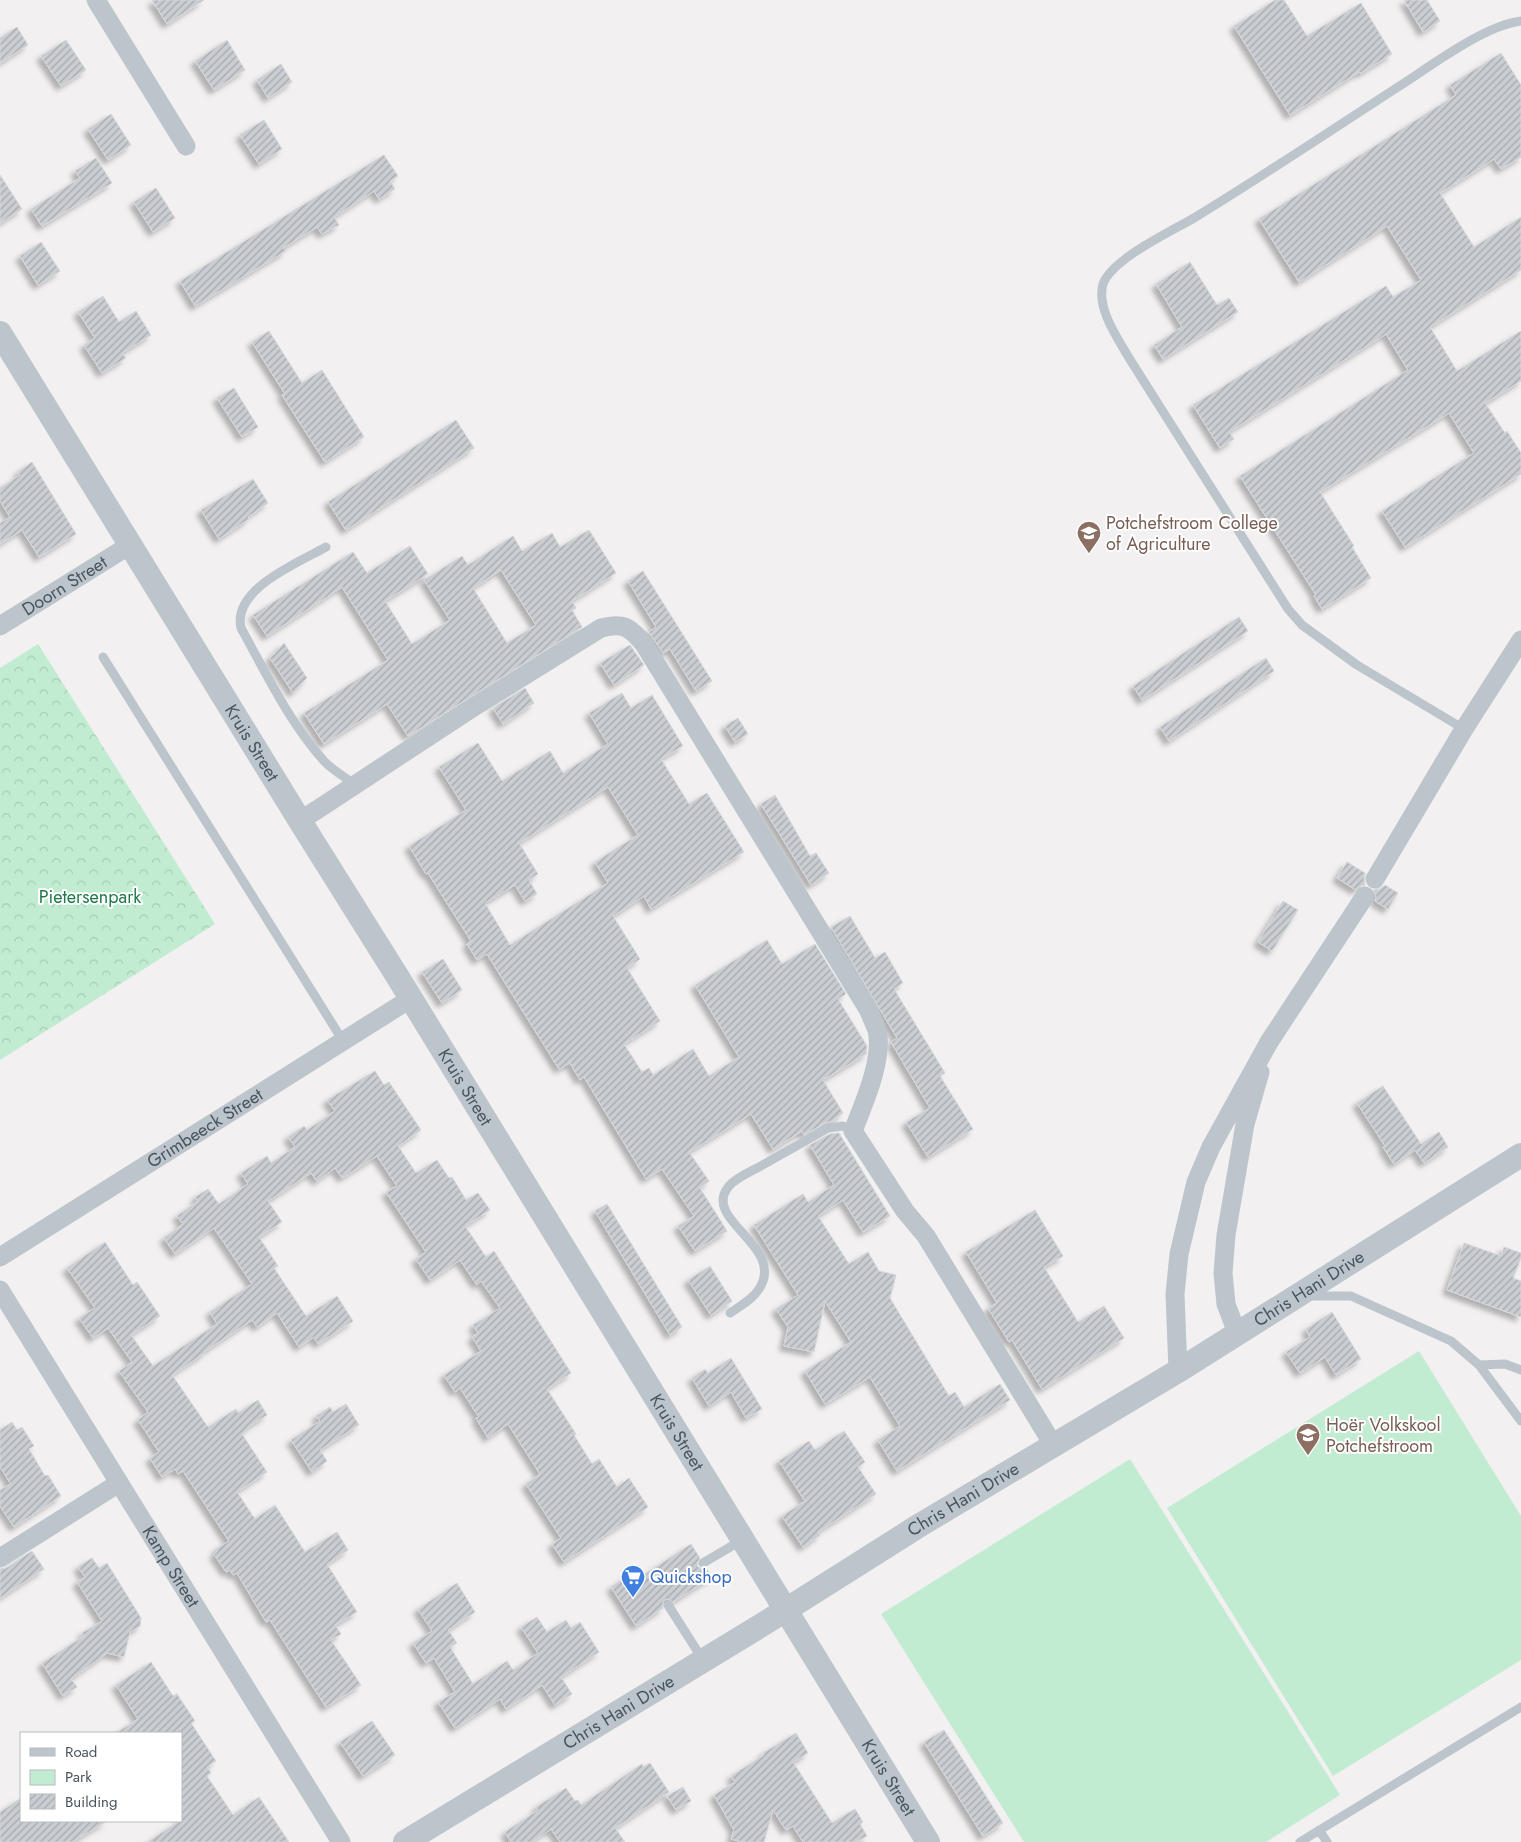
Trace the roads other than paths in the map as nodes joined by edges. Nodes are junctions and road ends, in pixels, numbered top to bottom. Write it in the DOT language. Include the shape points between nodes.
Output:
graph roads {
  1 [pos="96,0"];
  2 [pos="1521,21"];
  3 [pos="186,146"];
  4 [pos="0,333"];
  5 [pos="130,545"];
  6 [pos="326,547"];
  7 [pos="0,626"];
  8 [pos="1521,640"];
  9 [pos="103,657"];
  10 [pos="1464,730"];
  11 [pos="354,784"];
  12 [pos="300,821"];
  13 [pos="1375,879"];
  14 [pos="1365,896"];
  15 [pos="410,1000"];
  16 [pos="343,1041"];
  17 [pos="1269,1042"];
  18 [pos="852,1132"];
  19 [pos="1521,1155"];
  20 [pos="0,1257"];
  21 [pos="0,1290"];
  22 [pos="1297,1296"];
  23 [pos="730,1313"];
  24 [pos="1237,1333"];
  25 [pos="1479,1364"];
  26 [pos="1521,1370"];
  27 [pos="1178,1371"];
  28 [pos="1521,1420"];
  29 [pos="1054,1446"];
  30 [pos="119,1483"];
  31 [pos="742,1540"];
  32 [pos="0,1558"];
  33 [pos="703,1564"];
  34 [pos="668,1605"];
  35 [pos="786,1609"];
  36 [pos="703,1660"];
  37 [pos="1521,1707"];
  38 [pos="1319,1830"];
  39 [pos="341,1842"];
  40 [pos="405,1842"];
  41 [pos="928,1842"];
  42 [pos="1300,1842"];
  43 [pos="1327,1842"];
  1 -- 3 [label="street"];
  2 -- 10 [label="lane" via="1509,22 1487,32 1448,55 1234,194 1129,256 1112,269 1103,285 1108,322 1124,351 1288,609 1302,625 1350,660"];
  4 -- 5 [label="street, Kruis Street"];
  5 -- 7 [label="street, Doorn Street"];
  5 -- 12 [label="street, Kruis Street"];
  6 -- 11 [label="lane" via="263,583 248,596 239,621 240,628 298,727 325,763"];
  8 -- 10 [label="street"];
  9 -- 16 [label="lane"];
  10 -- 13 [label="street"];
  11 -- 12 [label="street"];
  11 -- 18 [label="street" via="601,628 616,624 633,631 868,1008 877,1032 877,1059"];
  12 -- 15 [label="street, Kruis Street"];
  14 -- 17 [label="street"];
  15 -- 16 [label="street, Grimbeeck Street"];
  15 -- 31 [label="street, Kruis Street"];
  16 -- 20 [label="street, Grimbeeck Street"];
  17 -- 24 [label="street" via="1245,1124 1226,1235 1223,1273 1226,1304"];
  17 -- 27 [label="street" via="1211,1147 1196,1182 1178,1254 1175,1294"];
  18 -- 23 [label="lane" via="843,1126 828,1128 742,1176 728,1188 723,1196 725,1212 757,1249 764,1265 760,1287"];
  18 -- 29 [label="street" via="905,1211 926,1236"];
  19 -- 22 [label="street, Chris Hani Drive"];
  21 -- 30 [label="street, Kamp Street"];
  22 -- 24 [label="street, Chris Hani Drive"];
  22 -- 25 [label="lane" via="1352,1296 1451,1341"];
  24 -- 27 [label="street, Chris Hani Drive"];
  25 -- 26 [label="lane" via="1505,1364"];
  25 -- 28 [label="lane"];
  27 -- 29 [label="street, Chris Hani Drive"];
  29 -- 35 [label="street, Chris Hani Drive"];
  30 -- 32 [label="street"];
  30 -- 39 [label="street, Kamp Street"];
  31 -- 33 [label="lane"];
  31 -- 35 [label="street, Kruis Street"];
  34 -- 36 [label="lane"];
  35 -- 36 [label="street, Chris Hani Drive"];
  35 -- 41 [label="street, Kruis Street"];
  36 -- 40 [label="street, Chris Hani Drive"];
  37 -- 38 [label="lane"];
  38 -- 42 [label="lane"];
  38 -- 43 [label="lane"];
}
